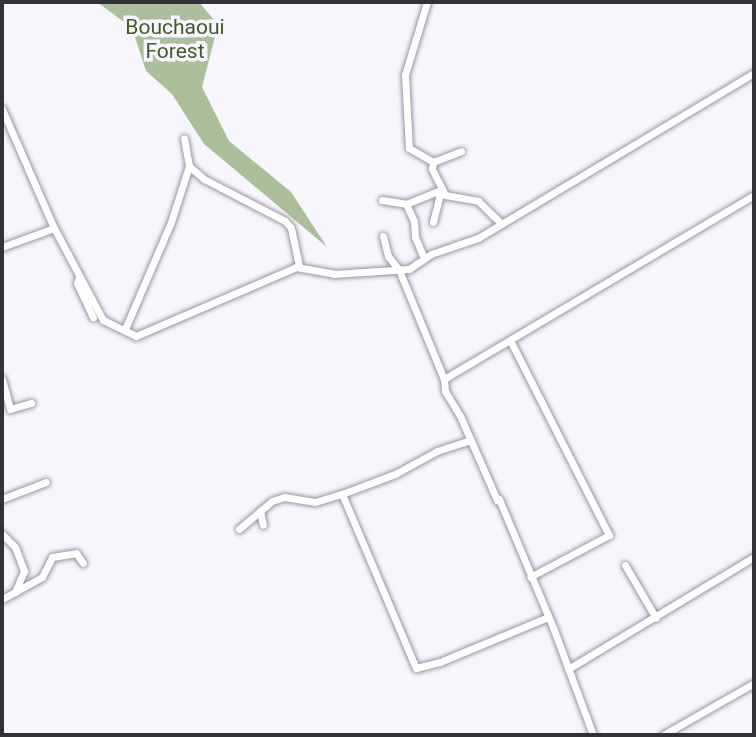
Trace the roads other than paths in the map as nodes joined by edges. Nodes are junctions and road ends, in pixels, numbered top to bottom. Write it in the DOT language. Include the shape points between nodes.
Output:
graph roads {
  1 [pos="427,2"];
  2 [pos="754,73"];
  3 [pos="2,109"];
  4 [pos="184,138"];
  5 [pos="461,151"];
  6 [pos="433,162"];
  7 [pos="189,166"];
  8 [pos="441,190"];
  9 [pos="754,195"];
  10 [pos="382,200"];
  11 [pos="407,205"];
  12 [pos="433,222"];
  13 [pos="502,224"];
  14 [pos="54,228"];
  15 [pos="383,236"];
  16 [pos="2,247"];
  17 [pos="424,258"];
  18 [pos="299,267"];
  19 [pos="399,271"];
  20 [pos="80,276"];
  21 [pos="93,317"];
  22 [pos="125,329"];
  23 [pos="510,340"];
  24 [pos="2,379"];
  25 [pos="444,379"];
  26 [pos="31,403"];
  27 [pos="470,440"];
  28 [pos="46,482"];
  29 [pos="342,494"];
  30 [pos="2,499"];
  31 [pos="260,511"];
  32 [pos="263,525"];
  33 [pos="239,529"];
  34 [pos="2,534"];
  35 [pos="754,557"];
  36 [pos="83,563"];
  37 [pos="625,565"];
  38 [pos="530,577"];
  39 [pos="15,592"];
  40 [pos="2,599"];
  41 [pos="548,617"];
  42 [pos="656,618"];
  43 [pos="568,669"];
  44 [pos="754,683"];
  45 [pos="593,735"];
  46 [pos="663,735"];
  1 -- 6 [label="street" via="404,85 409,148"];
  2 -- 13 [label="street"];
  3 -- 14 [label="street"];
  4 -- 7 [label="street"];
  5 -- 6 [label="street"];
  6 -- 8 [label="street"];
  7 -- 18 [label="street" via="204,179 285,221 291,228"];
  7 -- 22 [label="street" via="171,222"];
  8 -- 11 [label="street"];
  8 -- 12 [label="street"];
  8 -- 13 [label="street" via="450,197 478,201"];
  9 -- 23 [label="street"];
  10 -- 11 [label="street"];
  11 -- 17 [label="street"];
  13 -- 17 [label="street" via="472,242"];
  14 -- 16 [label="street"];
  14 -- 20 [label="street"];
  15 -- 19 [label="street" via="388,256"];
  17 -- 19 [label="street"];
  18 -- 19 [label="street" via="329,274"];
  18 -- 22 [label="street" via="138,335"];
  19 -- 25 [label="street"];
  20 -- 21 [label="street" via="77,283"];
  20 -- 22 [label="street" via="105,322"];
  23 -- 25 [label="street"];
  23 -- 38 [label="street" via="609,535"];
  24 -- 26 [label="street" via="10,409"];
  25 -- 27 [label="street" via="445,391"];
  27 -- 29 [label="street"];
  27 -- 38 [label="street"];
  28 -- 30 [label="street"];
  29 -- 31 [label="street" via="315,502 284,497"];
  29 -- 41 [label="street" via="416,668"];
  31 -- 32 [label="street"];
  31 -- 33 [label="street"];
  34 -- 39 [label="street" via="22,559 24,570"];
  35 -- 42 [label="street"];
  36 -- 39 [label="street" via="76,552 52,557 42,577"];
  37 -- 42 [label="street"];
  38 -- 41 [label="street"];
  39 -- 40 [label="street"];
  41 -- 43 [label="street"];
  42 -- 43 [label="street"];
  43 -- 45 [label="street"];
  44 -- 46 [label="street"];
}
